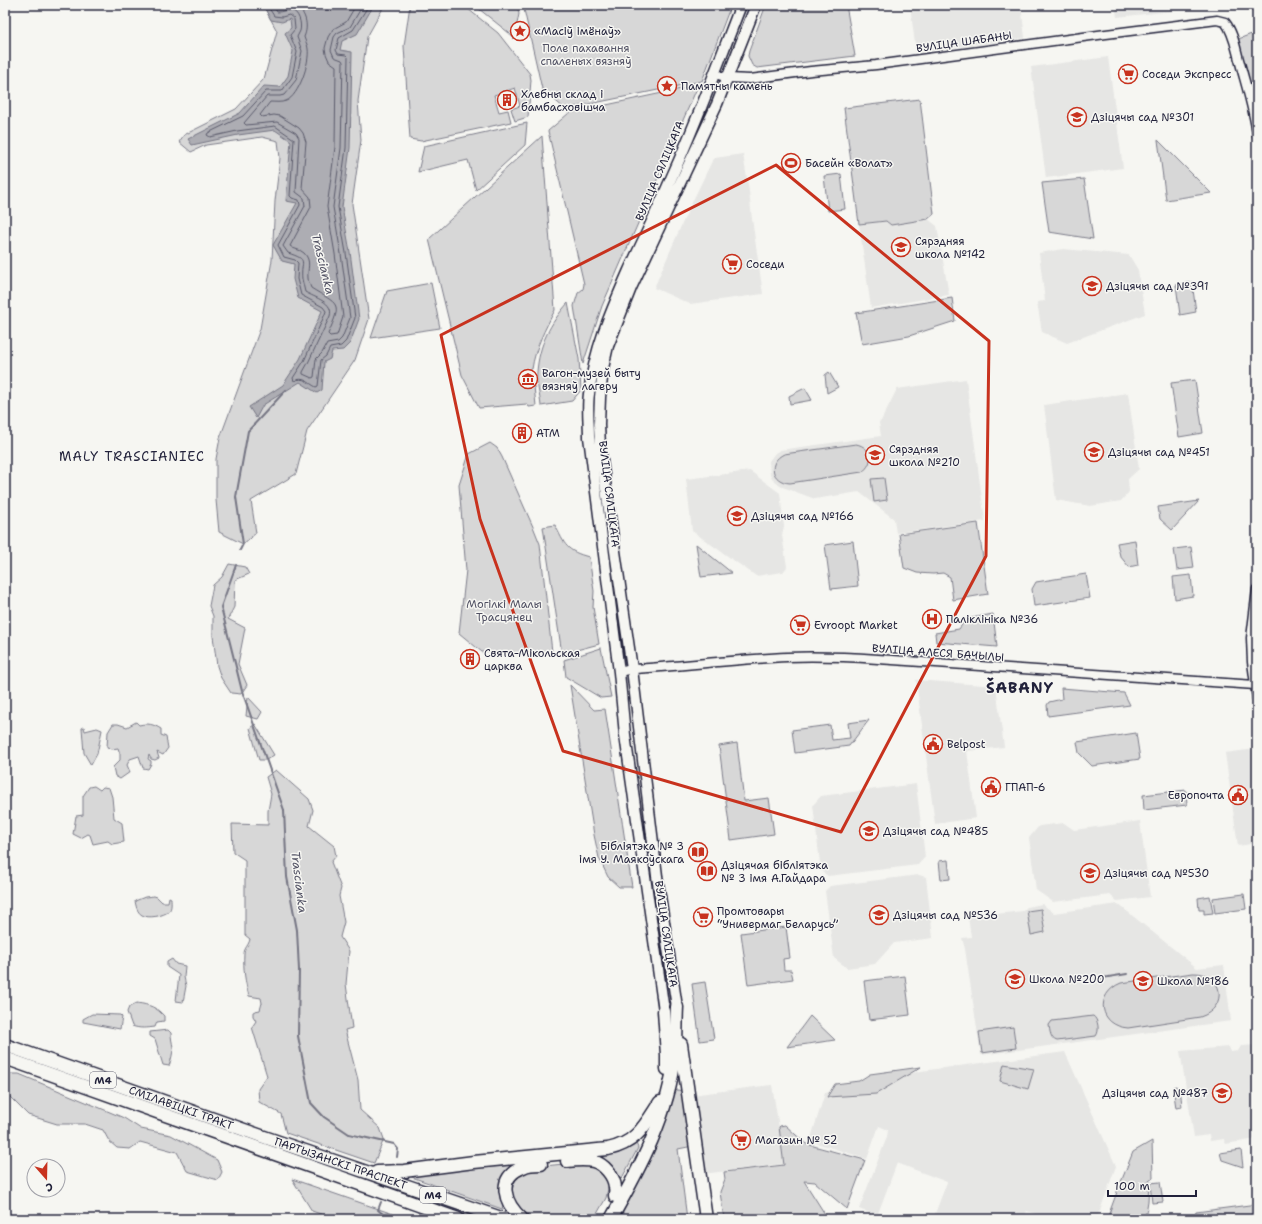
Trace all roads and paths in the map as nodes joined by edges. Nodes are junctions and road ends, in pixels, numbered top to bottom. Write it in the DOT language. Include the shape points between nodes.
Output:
graph roads {
  1 [pos="741,5"];
  2 [pos="756,5"];
  3 [pos="715,74"];
  4 [pos="728,78"];
  5 [pos="1257,134"];
  6 [pos="1257,589"];
  7 [pos="632,669"];
  8 [pos="619,672"];
  9 [pos="1256,687"];
  10 [pos="1257,699"];
  11 [pos="659,891"];
  12 [pos="648,892"];
  13 [pos="677,1007"];
  14 [pos="664,1011"];
  15 [pos="5,1045"];
  16 [pos="5,1058"];
  17 [pos="660,1102"];
  18 [pos="264,1143"];
  19 [pos="362,1170"];
  20 [pos="615,1196"];
  21 [pos="458,1219"];
  22 [pos="504,1219"];
  23 [pos="522,1219"];
  24 [pos="602,1219"];
  25 [pos="611,1219"];
  26 [pos="706,1219"];
  1 -- 3 [label="main road, ВУЛІЦА СЯЛІЦКАГА"];
  2 -- 4 [label="main road, ВУЛІЦА СЯЛІЦКАГА"];
  3 -- 4 [label="street, ВУЛІЦА ШАБАНЫ"];
  3 -- 8 [label="main road, ВУЛІЦА СЯЛІЦКАГА" via="674,173 610,313 591,380 588,407 589,437"];
  4 -- 5 [label="street, ВУЛІЦА ШАБАНЫ" via="750,79 876,65 1217,20 1225,22 1233,39 1251,102"];
  4 -- 7 [label="main road, ВУЛІЦА СЯЛІЦКАГА" via="632,288 608,346 603,368 600,447"];
  6 -- 9 [label="street" via="1251,638"];
  7 -- 8 [label="street, ВУЛІЦА АЛЕСЯ БАЧЫЛЫ"];
  7 -- 9 [label="street, ВУЛІЦА АЛЕСЯ БАЧЫЛЫ" via="738,660 819,657 878,659"];
  7 -- 11 [label="main road, ВУЛІЦА СЯЛІЦКАГА"];
  8 -- 12 [label="main road, ВУЛІЦА СЯЛІЦКАГА" via="625,735"];
  9 -- 10 [label="street"];
  11 -- 12 [label="main road"];
  11 -- 13 [label="main road, ВУЛІЦА СЯЛІЦКАГА"];
  12 -- 14 [label="main road, ВУЛІЦА СЯЛІЦКАГА"];
  13 -- 25 [label="highway" via="675,1056 664,1106 649,1146"];
  13 -- 26 [label="highway"];
  14 -- 17 [label="highway" via="667,1074"];
  15 -- 18 [label="highway, СМІЛАВІЦКІ ТРАКТ / М4"];
  16 -- 18 [label="highway, СМІЛАВІЦКІ ТРАКТ / М4"];
  17 -- 19 [label="highway" via="636,1135 618,1147 404,1171"];
  17 -- 20 [label="highway" via="644,1145"];
  18 -- 19 [label="highway, ПАРТЫЗАНСКІ ПРАСПЕКТ / М4"];
  18 -- 21 [label="highway, ПАРТЫЗАНСКІ ПРАСПЕКТ / М4"];
  19 -- 22 [label="highway, ПАРТЫЗАНСКІ ПРАСПЕКТ / М4"];
  20 -- 23 [label="highway" via="616,1186 613,1180 598,1162 576,1160 530,1164 512,1174 505,1188 506,1199"];
  20 -- 24 [label="highway"];
}
